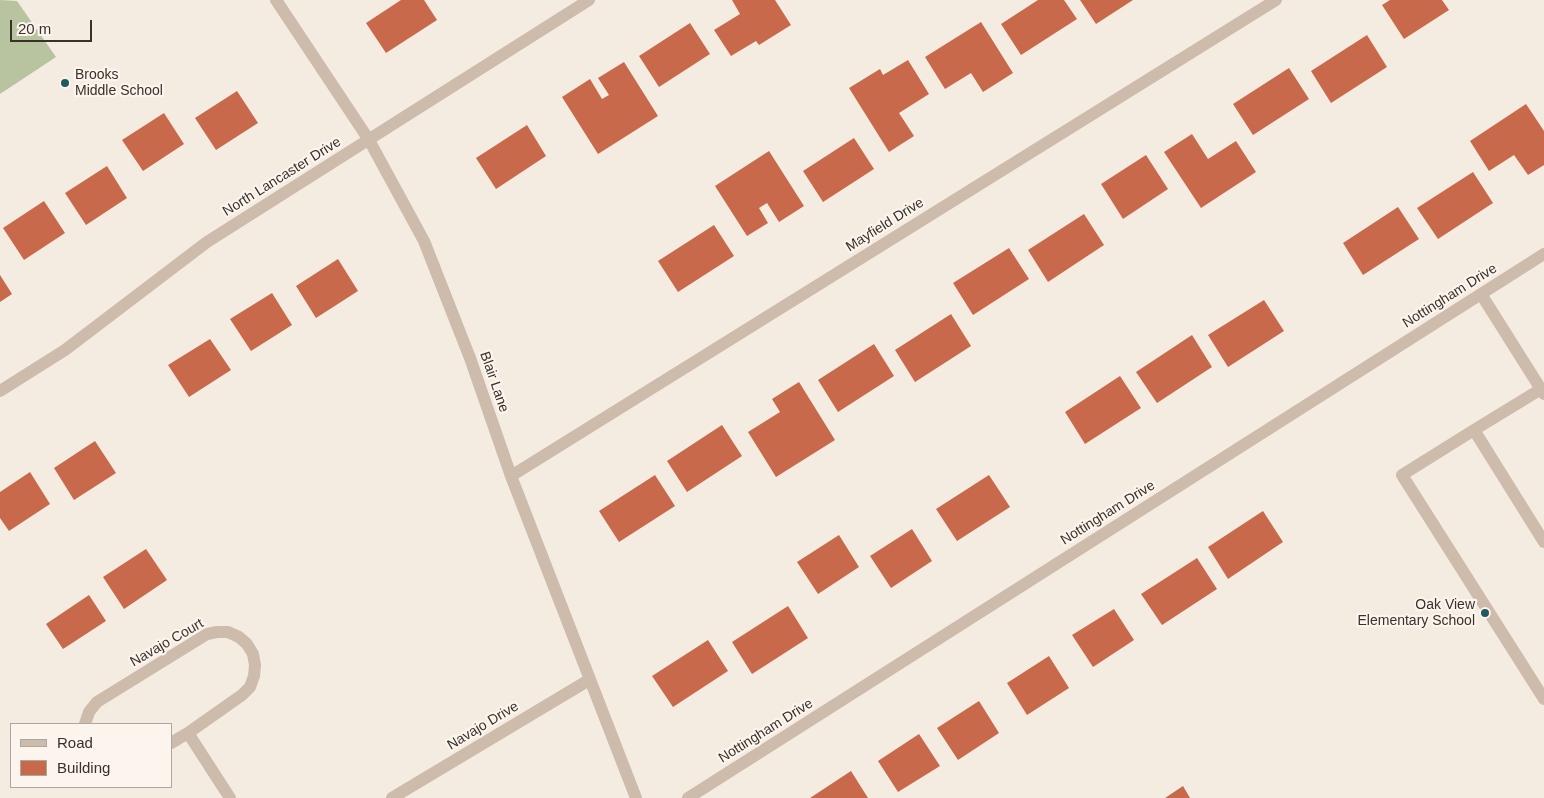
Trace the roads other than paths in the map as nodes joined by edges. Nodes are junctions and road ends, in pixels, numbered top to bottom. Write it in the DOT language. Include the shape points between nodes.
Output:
graph roads {
  1 [pos="276,0"];
  2 [pos="589,0"];
  3 [pos="1276,0"];
  4 [pos="369,140"];
  5 [pos="1544,254"];
  6 [pos="1481,294"];
  7 [pos="0,391"];
  8 [pos="1542,391"];
  9 [pos="1474,430"];
  10 [pos="511,476"];
  11 [pos="1544,542"];
  12 [pos="589,680"];
  13 [pos="1544,699"];
  14 [pos="85,723"];
  15 [pos="188,733"];
  16 [pos="172,742"];
  17 [pos="230,798"];
  18 [pos="392,798"];
  19 [pos="636,798"];
  20 [pos="688,798"];
  1 -- 4 [label="street, Blair Lane"];
  2 -- 4 [label="street, North Lancaster Drive"];
  3 -- 10 [label="street, Mayfield Drive"];
  4 -- 7 [label="street, North Lancaster Drive" via="207,242 65,350"];
  4 -- 10 [label="street, Blair Lane" via="424,241 470,358"];
  5 -- 6 [label="street, Nottingham Drive"];
  6 -- 8 [label="street"];
  6 -- 20 [label="street, Nottingham Drive"];
  8 -- 9 [label="street"];
  9 -- 11 [label="street"];
  9 -- 13 [label="street" via="1402,475"];
  10 -- 12 [label="street, Blair Lane"];
  12 -- 18 [label="street, Navajo Drive"];
  12 -- 19 [label="street, Blair Lane"];
  14 -- 15 [label="street, Navajo Court" via="97,702 207,634 228,632 239,637 253,654 254,676 250,686"];
  15 -- 16 [label="street, Navajo Court"];
  15 -- 17 [label="street"];
}
